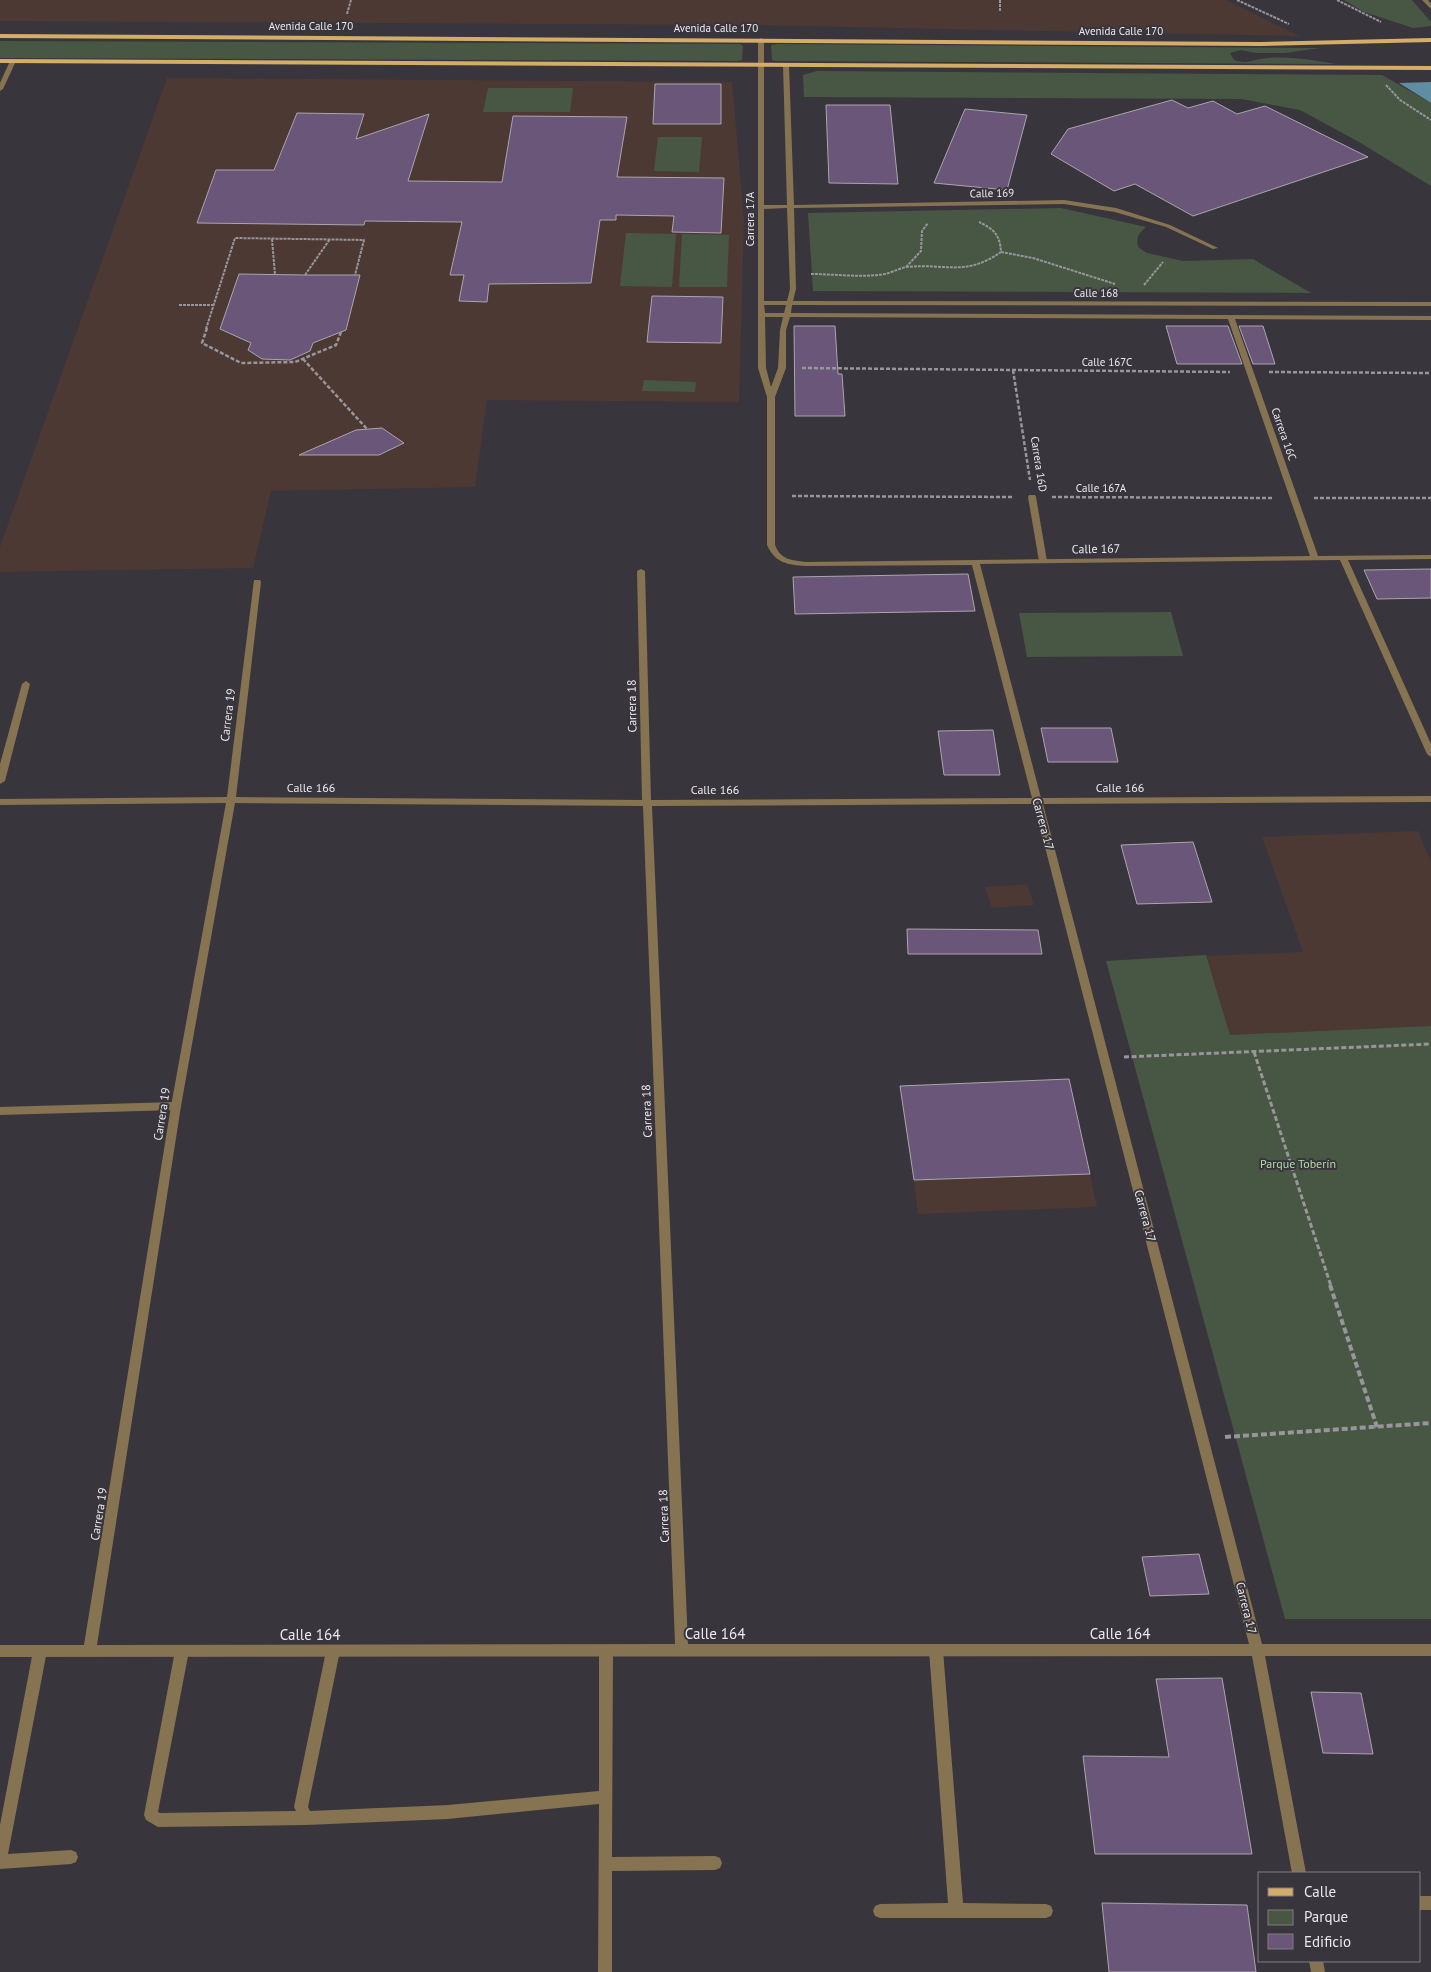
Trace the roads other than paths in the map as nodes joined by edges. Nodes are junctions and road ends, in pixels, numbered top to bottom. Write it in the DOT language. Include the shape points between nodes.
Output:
graph roads {
  1 [pos="1425,0"];
  2 [pos="1431,7"];
  3 [pos="0,36"];
  4 [pos="762,40"];
  5 [pos="1431,40"];
  6 [pos="0,61"];
  7 [pos="13,61"];
  8 [pos="761,65"];
  9 [pos="786,65"];
  10 [pos="1431,68"];
  11 [pos="0,89"];
  12 [pos="790,206"];
  13 [pos="761,207"];
  14 [pos="1214,248"];
  15 [pos="761,303"];
  16 [pos="789,303"];
  17 [pos="1431,304"];
  18 [pos="761,315"];
  19 [pos="786,315"];
  20 [pos="1231,317"];
  21 [pos="1431,318"];
  22 [pos="771,397"];
  23 [pos="1032,497"];
  24 [pos="772,545"];
  25 [pos="1342,557"];
  26 [pos="1431,557"];
  27 [pos="1315,558"];
  28 [pos="1042,561"];
  29 [pos="976,562"];
  30 [pos="642,571"];
  31 [pos="256,582"];
  32 [pos="26,684"];
  33 [pos="1431,754"];
  34 [pos="0,781"];
  35 [pos="1431,799"];
  36 [pos="231,800"];
  37 [pos="1036,801"];
  38 [pos="0,802"];
  39 [pos="646,803"];
  40 [pos="176,1106"];
  41 [pos="0,1111"];
  42 [pos="682,1650"];
  43 [pos="936,1650"];
  44 [pos="1257,1650"];
  45 [pos="1431,1650"];
  46 [pos="0,1651"];
  47 [pos="40,1651"];
  48 [pos="90,1651"];
  49 [pos="182,1651"];
  50 [pos="333,1651"];
  51 [pos="606,1651"];
  52 [pos="606,1797"];
  53 [pos="306,1818"];
  54 [pos="71,1857"];
  55 [pos="0,1862"];
  56 [pos="715,1863"];
  57 [pos="606,1864"];
  58 [pos="1299,1872"];
  59 [pos="956,1910"];
  60 [pos="880,1911"];
  61 [pos="1046,1911"];
  62 [pos="604,1972"];
  1 -- 2 [label="street"];
  3 -- 4 [label="main road, Avenida Calle 170"];
  4 -- 5 [label="main road, Avenida Calle 170" via="1262,44"];
  4 -- 8 [label="street, Carrera 17A"];
  6 -- 7 [label="main road"];
  7 -- 8 [label="main road"];
  7 -- 11 [label="street"];
  8 -- 9 [label="main road"];
  8 -- 13 [label="street, Carrera 17A"];
  9 -- 10 [label="main road"];
  9 -- 12 [label="street, Carrera 17A"];
  12 -- 13 [label="street, Calle 169"];
  12 -- 14 [label="street, Calle 169" via="1064,202 1116,210 1168,226"];
  12 -- 16 [label="street, Carrera 17A" via="793,289"];
  13 -- 15 [label="street, Carrera 17A"];
  15 -- 16 [label="street, Calle 168"];
  15 -- 18 [label="street, Carrera 17A"];
  16 -- 17 [label="street, Calle 168"];
  16 -- 19 [label="street, Carrera 17A"];
  18 -- 19 [label="street, Calle 168"];
  18 -- 22 [label="street, Carrera 17A" via="762,368"];
  19 -- 20 [label="street, Calle 168"];
  19 -- 22 [label="street, Carrera 17A" via="782,368"];
  20 -- 21 [label="street, Calle 168"];
  20 -- 27 [label="street, Carrera 16C"];
  22 -- 24 [label="street, Carrera 17A"];
  23 -- 28 [label="street, Carrera 16D"];
  24 -- 29 [label="street, Calle 167" via="774,554 784,562 806,564"];
  25 -- 26 [label="street, Calle 167"];
  25 -- 27 [label="street, Calle 167"];
  25 -- 33 [label="street"];
  27 -- 28 [label="street, Calle 167"];
  28 -- 29 [label="street, Calle 167"];
  29 -- 37 [label="street, Carrera 17"];
  30 -- 39 [label="street, Carrera 18"];
  31 -- 36 [label="street, Carrera 19"];
  32 -- 34 [label="street"];
  35 -- 37 [label="street, Calle 166"];
  36 -- 38 [label="street, Calle 166"];
  36 -- 39 [label="street, Calle 166"];
  36 -- 40 [label="street, Carrera 19"];
  37 -- 39 [label="street, Calle 166"];
  37 -- 44 [label="street, Carrera 17"];
  39 -- 42 [label="street, Carrera 18"];
  40 -- 41 [label="street"];
  40 -- 48 [label="street, Carrera 19"];
  42 -- 43 [label="street, Calle 164"];
  42 -- 51 [label="street, Calle 164"];
  43 -- 44 [label="street, Calle 164"];
  43 -- 59 [label="street"];
  44 -- 45 [label="street, Calle 164"];
  44 -- 58 [label="street, Carrera 17"];
  46 -- 47 [label="street, Calle 164"];
  47 -- 48 [label="street, Calle 164"];
  47 -- 55 [label="street"];
  48 -- 49 [label="street, Calle 164"];
  49 -- 50 [label="street, Calle 164"];
  49 -- 53 [label="street" via="151,1815 158,1820"];
  50 -- 51 [label="street, Calle 164"];
  50 -- 53 [label="street" via="301,1807"];
  51 -- 52 [label="street"];
  52 -- 53 [label="street" via="448,1812"];
  52 -- 57 [label="street"];
  54 -- 55 [label="street"];
  56 -- 57 [label="street"];
  57 -- 62 [label="street"];
  59 -- 60 [label="street"];
  59 -- 61 [label="street"];
}
